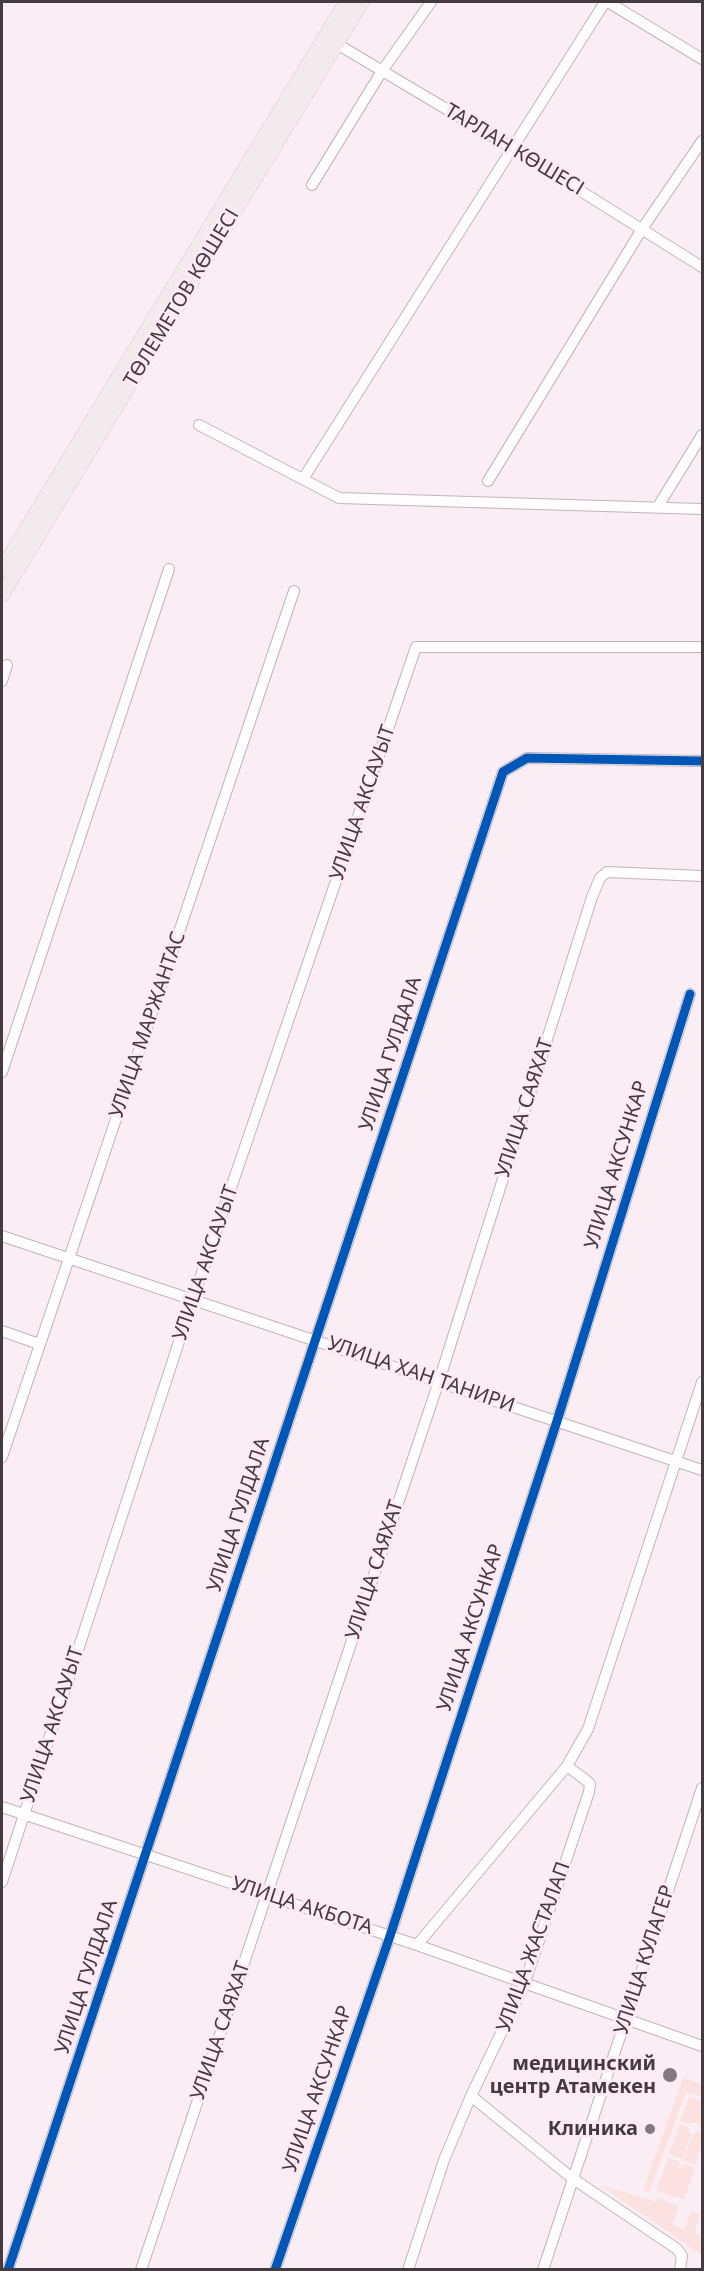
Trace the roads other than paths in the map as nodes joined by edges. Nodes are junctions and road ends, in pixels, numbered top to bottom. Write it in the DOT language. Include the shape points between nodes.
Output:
graph roads {
  1 [pos="346,2"];
  2 [pos="362,2"];
  3 [pos="432,2"];
  4 [pos="607,2"];
  5 [pos="330,40"];
  6 [pos="702,59"];
  7 [pos="382,71"];
  8 [pos="702,141"];
  9 [pos="512,148"];
  10 [pos="312,185"];
  11 [pos="642,229"];
  12 [pos="702,267"];
  13 [pos="200,425"];
  14 [pos="702,435"];
  15 [pos="303,479"];
  16 [pos="488,481"];
  17 [pos="657,508"];
  18 [pos="702,509"];
  19 [pos="169,568"];
  20 [pos="2,569"];
  21 [pos="294,591"];
  22 [pos="2,595"];
  23 [pos="702,648"];
  24 [pos="7,665"];
  25 [pos="2,681"];
  26 [pos="702,761"];
  27 [pos="702,876"];
  28 [pos="690,994"];
  29 [pos="2,1072"];
  30 [pos="2,1236"];
  31 [pos="70,1259"];
  32 [pos="193,1299"];
  33 [pos="2,1331"];
  34 [pos="316,1340"];
  35 [pos="39,1344"];
  36 [pos="439,1381"];
  37 [pos="702,1382"];
  38 [pos="557,1421"];
  39 [pos="2,1457"];
  40 [pos="676,1461"];
  41 [pos="702,1470"];
  42 [pos="567,1766"];
  43 [pos="702,1788"];
  44 [pos="2,1807"];
  45 [pos="24,1814"];
  46 [pos="146,1855"];
  47 [pos="2,1882"];
  48 [pos="267,1895"];
  49 [pos="390,1936"];
  50 [pos="417,1945"];
  51 [pos="524,1985"];
  52 [pos="625,2020"];
  53 [pos="702,2046"];
  54 [pos="471,2096"];
  55 [pos="572,2178"];
  56 [pos="681,2266"];
  57 [pos="8,2270"];
  58 [pos="141,2270"];
  59 [pos="275,2270"];
  60 [pos="408,2270"];
  61 [pos="543,2270"];
  1 -- 5 [label="main road, ТӨЛЕМЕТОВ КӨШЕСІ"];
  2 -- 5 [label="main road, ТӨЛЕМЕТОВ КӨШЕСІ"];
  3 -- 7 [label="street"];
  4 -- 6 [label="street"];
  4 -- 9 [label="street"];
  5 -- 7 [label="street, ТАРЛАН КӨШЕСІ"];
  5 -- 20 [label="main road, ТӨЛЕМЕТОВ КӨШЕСІ"];
  5 -- 22 [label="main road, ТӨЛЕМЕТОВ КӨШЕСІ"];
  7 -- 9 [label="street, ТАРЛАН КӨШЕСІ"];
  7 -- 10 [label="street"];
  8 -- 11 [label="street"];
  9 -- 11 [label="street, ТАРЛАН КӨШЕСІ"];
  9 -- 15 [label="street"];
  11 -- 12 [label="street, ТАРЛАН КӨШЕСІ"];
  11 -- 16 [label="street"];
  13 -- 15 [label="street"];
  14 -- 17 [label="street"];
  15 -- 17 [label="street" via="339,498"];
  17 -- 18 [label="street"];
  19 -- 29 [label="street"];
  21 -- 31 [label="street, УЛИЦА МАРЖАНТАС"];
  23 -- 32 [label="street, УЛИЦА АКСАУЫТ" via="416,647"];
  24 -- 25 [label="street"];
  26 -- 34 [label="street, УЛИЦА ГУЛДАЛА" via="527,758 503,772"];
  27 -- 36 [label="street, УЛИЦА САЯХАТ" via="607,872 600,878"];
  28 -- 38 [label="street, УЛИЦА АКСУНКАР"];
  30 -- 31 [label="street, УЛИЦА ХАН ТАНИРИ"];
  31 -- 32 [label="street, УЛИЦА ХАН ТАНИРИ"];
  31 -- 35 [label="street, УЛИЦА МАРЖАНТАС"];
  32 -- 34 [label="street, УЛИЦА ХАН ТАНИРИ"];
  32 -- 45 [label="street, УЛИЦА АКСАУЫТ"];
  33 -- 35 [label="street"];
  34 -- 36 [label="street, УЛИЦА ХАН ТАНИРИ"];
  34 -- 46 [label="street, УЛИЦА ГУЛДАЛА"];
  35 -- 39 [label="street, УЛИЦА МАРЖАНТАС"];
  36 -- 38 [label="street, УЛИЦА ХАН ТАНИРИ"];
  36 -- 48 [label="street, УЛИЦА САЯХАТ"];
  37 -- 40 [label="street"];
  38 -- 40 [label="street, УЛИЦА ХАН ТАНИРИ"];
  38 -- 49 [label="street, УЛИЦА АКСУНКАР"];
  40 -- 41 [label="street, УЛИЦА ХАН ТАНИРИ"];
  40 -- 42 [label="street" via="588,1729"];
  42 -- 50 [label="street"];
  42 -- 51 [label="street, УЛИЦА ЖАСТАЛАП" via="590,1784 589,1792"];
  43 -- 52 [label="street, УЛИЦА КУЛАГЕР"];
  44 -- 45 [label="street, УЛИЦА АКБОТА"];
  45 -- 46 [label="street, УЛИЦА АКБОТА"];
  45 -- 47 [label="street, УЛИЦА АКСАУЫТ"];
  46 -- 48 [label="street, УЛИЦА АКБОТА"];
  46 -- 57 [label="street, УЛИЦА ГУЛДАЛА"];
  48 -- 49 [label="street, УЛИЦА АКБОТА"];
  48 -- 58 [label="street, УЛИЦА САЯХАТ"];
  49 -- 50 [label="street, УЛИЦА АКБОТА"];
  49 -- 59 [label="street, УЛИЦА АКСУНКАР"];
  50 -- 51 [label="street, УЛИЦА АКБОТА"];
  51 -- 52 [label="street, УЛИЦА АКБОТА"];
  51 -- 54 [label="street, УЛИЦА ЖАСТАЛАП"];
  52 -- 53 [label="street, УЛИЦА АКБОТА"];
  52 -- 55 [label="street, УЛИЦА КУЛАГЕР"];
  54 -- 55 [label="street"];
  54 -- 60 [label="street, УЛИЦА ЖАСТАЛАП" via="444,2160"];
  55 -- 56 [label="street" via="677,2249"];
  55 -- 61 [label="street, УЛИЦА КУЛАГЕР"];
}
